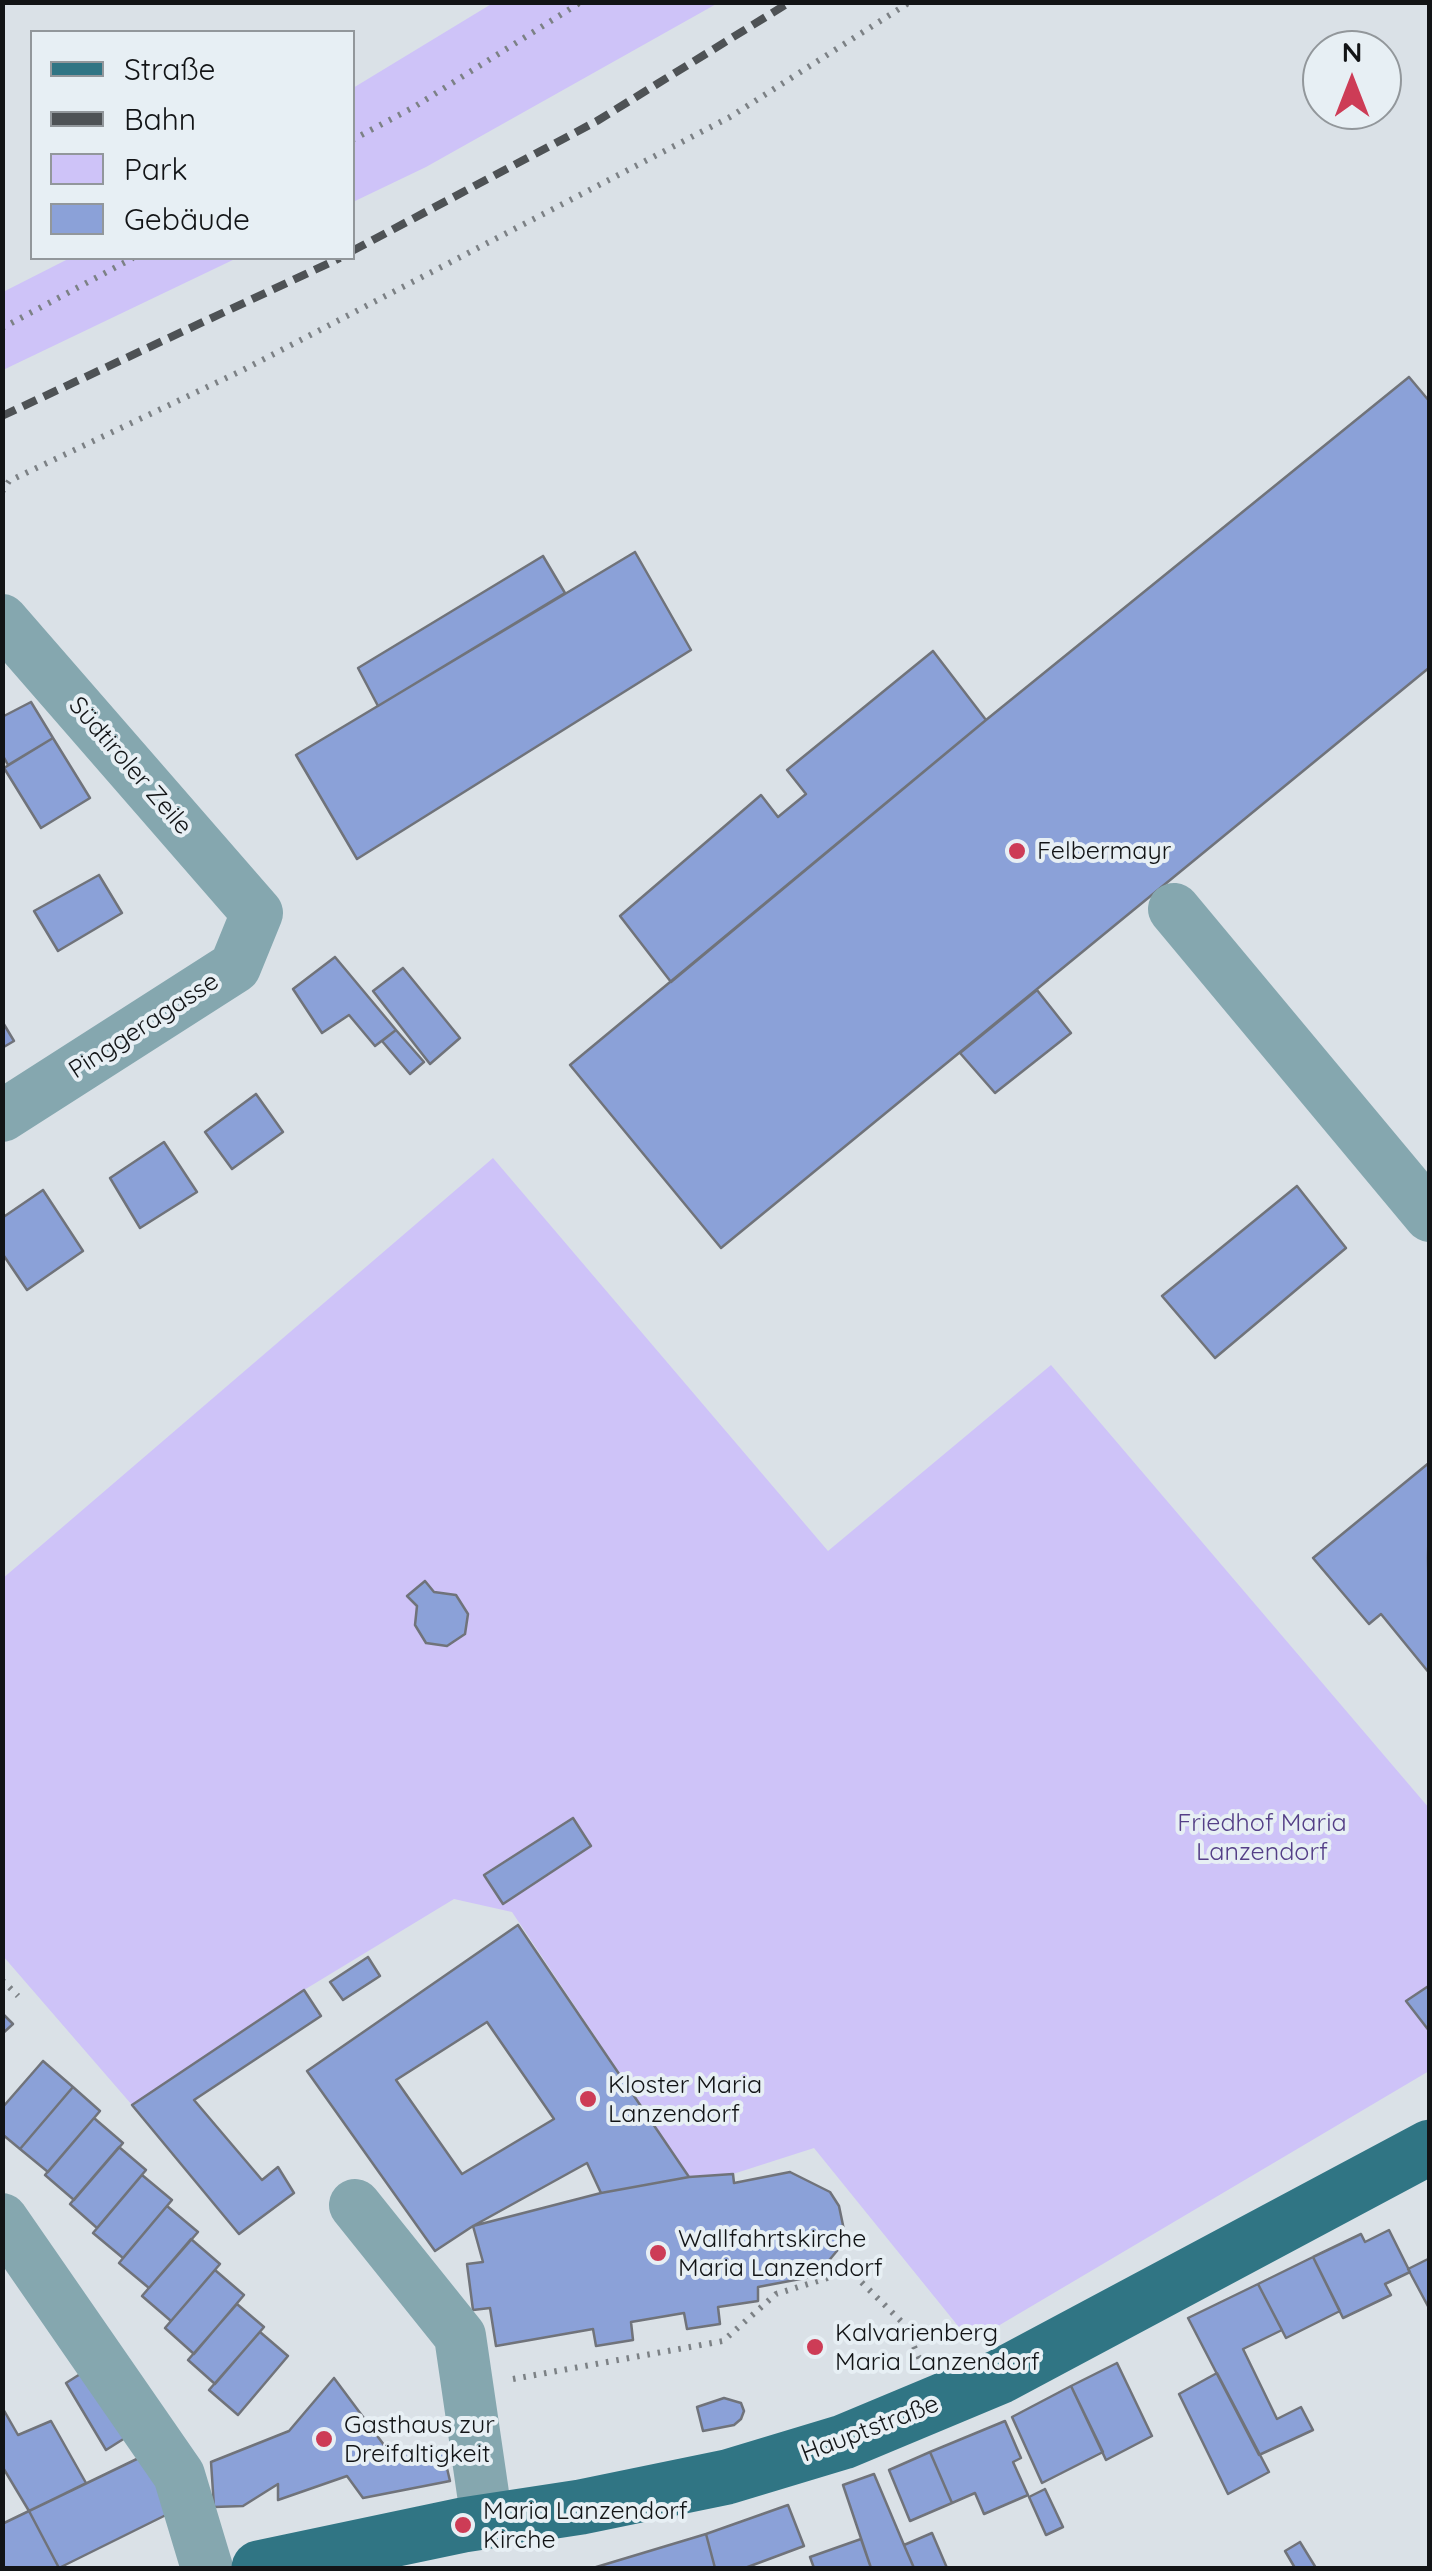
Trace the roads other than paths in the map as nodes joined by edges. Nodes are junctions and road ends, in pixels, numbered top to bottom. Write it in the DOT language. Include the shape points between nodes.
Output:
graph roads {
  1 [pos="2,620"];
  2 [pos="1174,909"];
  3 [pos="257,912"];
  4 [pos="2,1116"];
  5 [pos="1430,1216"];
  6 [pos="1430,2147"];
  7 [pos="355,2205"];
  8 [pos="2,2219"];
  9 [pos="487,2521"];
  10 [pos="207,2568"];
  11 [pos="259,2568"];
  1 -- 3 [label="street, Südtiroler Zeile"];
  2 -- 5 [label="street"];
  3 -- 4 [label="street, Pinggeragasse" via="234,968"];
  6 -- 9 [label="main road, Hauptstraße" via="1001,2376 843,2442 726,2477"];
  7 -- 9 [label="street" via="460,2336"];
  8 -- 10 [label="street" via="179,2475"];
  9 -- 11 [label="main road, Hauptstraße"];
}
